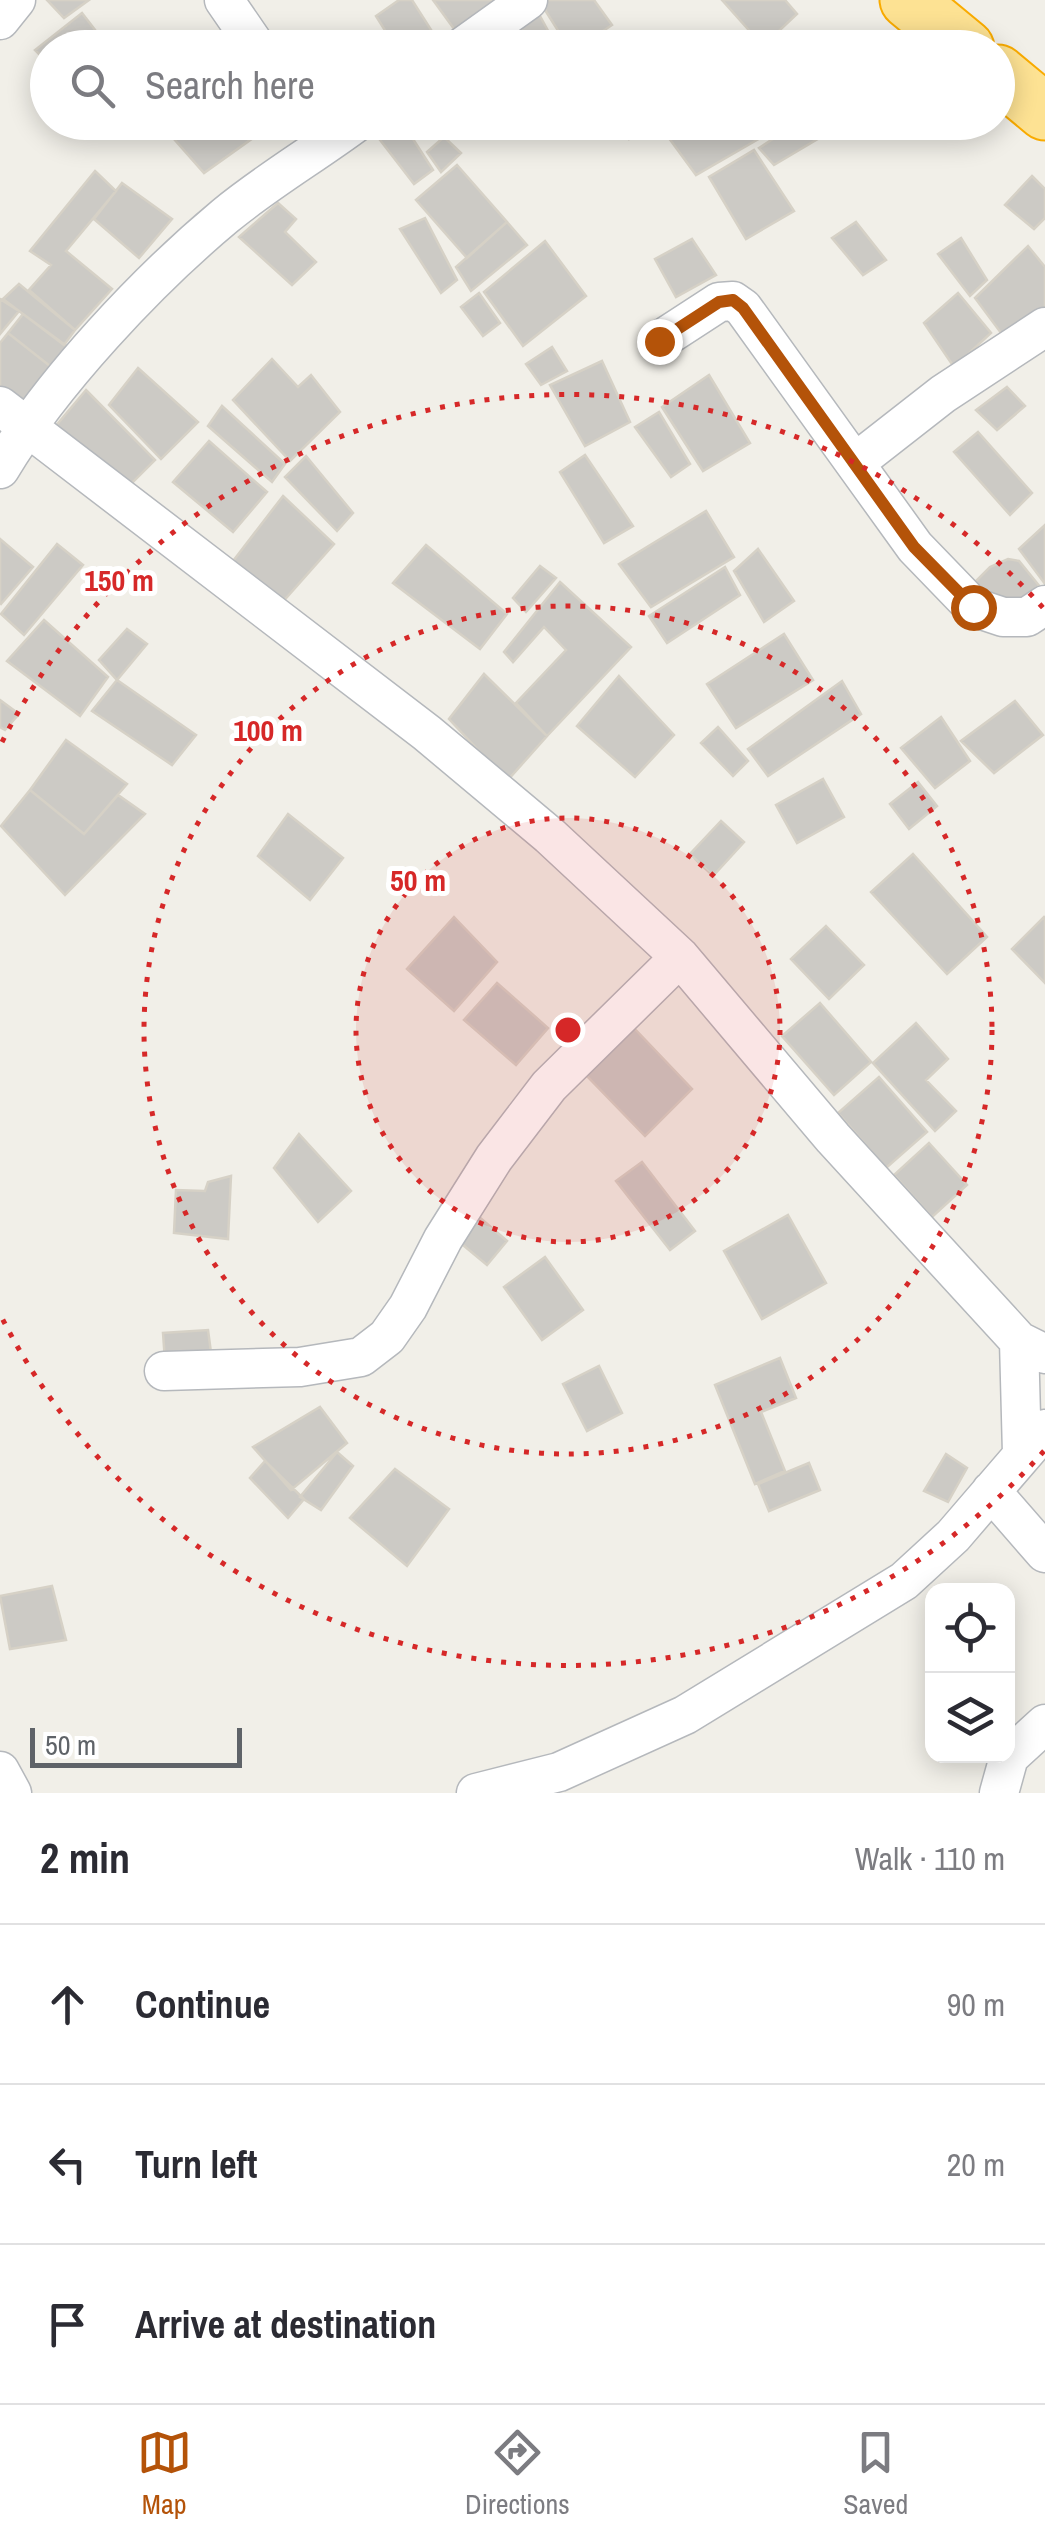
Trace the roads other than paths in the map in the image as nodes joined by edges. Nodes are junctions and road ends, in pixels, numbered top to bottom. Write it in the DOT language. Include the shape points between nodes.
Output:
graph roads {
  1 [pos="16,0"];
  2 [pos="224,0"];
  3 [pos="528,0"];
  4 [pos="908,0"];
  5 [pos="0,20"];
  6 [pos="245,30"];
  7 [pos="486,30"];
  8 [pos="944,30"];
  9 [pos="1015,87"];
  10 [pos="1045,112"];
  11 [pos="310,140"];
  12 [pos="1045,327"];
  13 [pos="659,341"];
  14 [pos="13,415"];
  15 [pos="856,462"];
  16 [pos="0,468"];
  17 [pos="1045,605"];
  18 [pos="680,958"];
  19 [pos="1032,1348"];
  20 [pos="164,1371"];
  21 [pos="1034,1442"];
  22 [pos="991,1491"];
  23 [pos="1045,1553"];
  24 [pos="1045,1724"];
  25 [pos="0,1771"];
  26 [pos="12,1793"];
  27 [pos="476,1793"];
  28 [pos="999,1793"];
  1 -- 5 [label="street"];
  2 -- 6 [label="street"];
  3 -- 7 [label="street"];
  4 -- 8 [label="highway"];
  9 -- 10 [label="highway"];
  11 -- 14 [label="street"];
  12 -- 15 [label="street"];
  13 -- 15 [label="street" via="719,302 733,300"];
  14 -- 16 [label="street"];
  14 -- 18 [label="street" via="427,734 550,836"];
  15 -- 17 [label="street" via="914,547 973,607 1002,618 1027,617"];
  18 -- 19 [label="street" via="833,1138"];
  18 -- 20 [label="street" via="549,1086 494,1158 387,1337 360,1357 330,1362"];
  19 -- 21 [label="street"];
  21 -- 22 [label="street"];
  22 -- 23 [label="street"];
  22 -- 27 [label="street" via="904,1581 685,1716 559,1772"];
  24 -- 28 [label="street" via="1009,1757"];
  25 -- 26 [label="street"];
}
